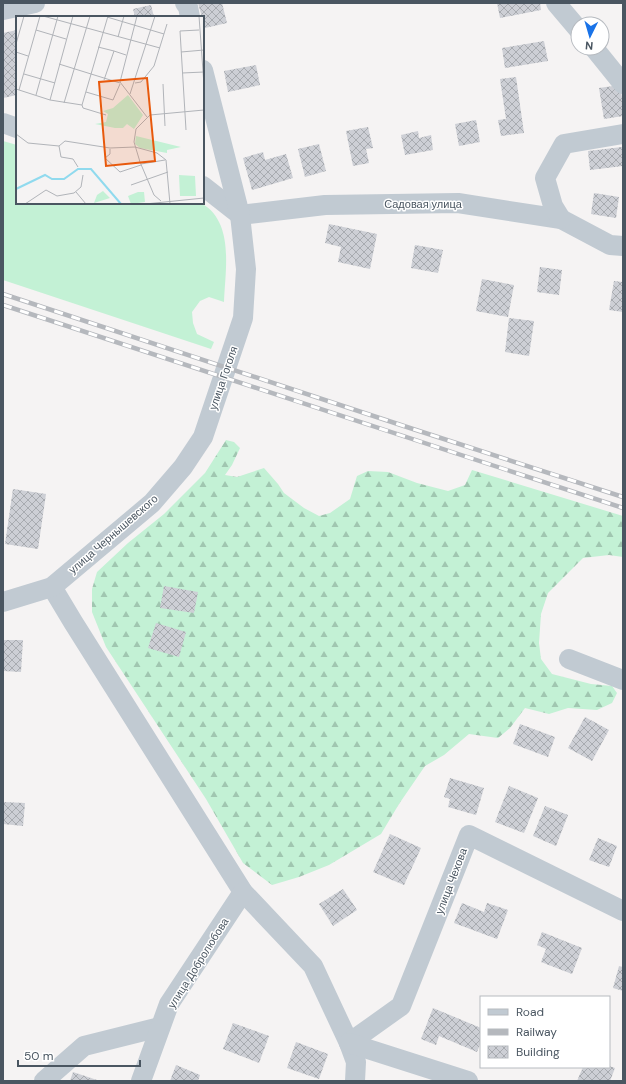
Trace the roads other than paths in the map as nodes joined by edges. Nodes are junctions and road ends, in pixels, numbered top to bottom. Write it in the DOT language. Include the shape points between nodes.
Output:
graph roads {
  1 [pos="36,3"];
  2 [pos="185,3"];
  3 [pos="556,3"];
  4 [pos="3,10"];
  5 [pos="190,16"];
  6 [pos="570,20"];
  7 [pos="600,56"];
  8 [pos="204,74"];
  9 [pos="623,84"];
  10 [pos="3,123"];
  11 [pos="16,128"];
  12 [pos="623,134"];
  13 [pos="204,187"];
  14 [pos="240,214"];
  15 [pos="561,220"];
  16 [pos="623,246"];
  17 [pos="203,437"];
  18 [pos="52,587"];
  19 [pos="3,602"];
  20 [pos="569,659"];
  21 [pos="623,680"];
  22 [pos="243,892"];
  23 [pos="623,911"];
  24 [pos="160,1027"];
  25 [pos="349,1043"];
  26 [pos="44,1081"];
  27 [pos="141,1081"];
  28 [pos="355,1081"];
  29 [pos="468,1081"];
  1 -- 4 [label="street"];
  2 -- 5 [label="street"];
  3 -- 6 [label="street"];
  7 -- 9 [label="street"];
  8 -- 14 [label="street, улица Гоголя"];
  10 -- 11 [label="street"];
  12 -- 15 [label="street" via="564,144 545,178 553,206"];
  13 -- 14 [label="street"];
  14 -- 15 [label="street, Садовая улица" via="325,204 458,203"];
  14 -- 17 [label="street, улица Гоголя" via="246,268 243,318"];
  15 -- 16 [label="street, Садовая улица" via="610,245"];
  17 -- 18 [label="street, улица Чернышевского" via="183,467 152,502"];
  18 -- 19 [label="street, улица Чернышевского"];
  18 -- 22 [label="street"];
  20 -- 21 [label="street"];
  22 -- 24 [label="street, улица Добролюбова" via="170,1004"];
  22 -- 25 [label="street" via="313,966"];
  23 -- 25 [label="street, улица Чехова" via="469,835 401,1006"];
  24 -- 26 [label="street" via="84,1046"];
  24 -- 27 [label="street, улица Добролюбова"];
  25 -- 28 [label="street" via="356,1062"];
  25 -- 29 [label="street"];
}
